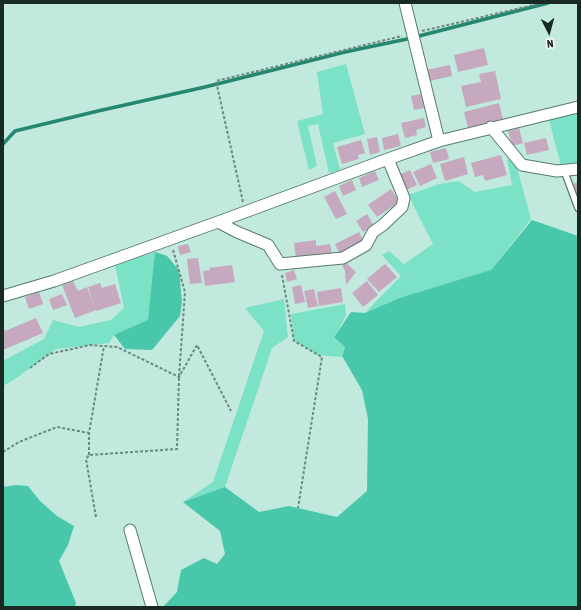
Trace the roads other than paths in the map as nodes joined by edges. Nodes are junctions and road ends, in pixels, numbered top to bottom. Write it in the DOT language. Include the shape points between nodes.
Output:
graph roads {
  1 [pos="405,3"];
  2 [pos="578,107"];
  3 [pos="491,128"];
  4 [pos="439,141"];
  5 [pos="388,159"];
  6 [pos="578,168"];
  7 [pos="563,170"];
  8 [pos="578,208"];
  9 [pos="218,222"];
  10 [pos="3,296"];
  11 [pos="130,530"];
  12 [pos="152,607"];
  1 -- 4 [label="street"];
  2 -- 3 [label="street"];
  3 -- 4 [label="street"];
  3 -- 7 [label="street" via="522,165"];
  4 -- 5 [label="street"];
  5 -- 9 [label="street"];
  5 -- 9 [label="street" via="404,198 402,207 373,232 366,245 343,258 280,264 268,246"];
  6 -- 7 [label="street"];
  7 -- 8 [label="lane"];
  9 -- 10 [label="street" via="54,281"];
  11 -- 12 [label="street"];
}
